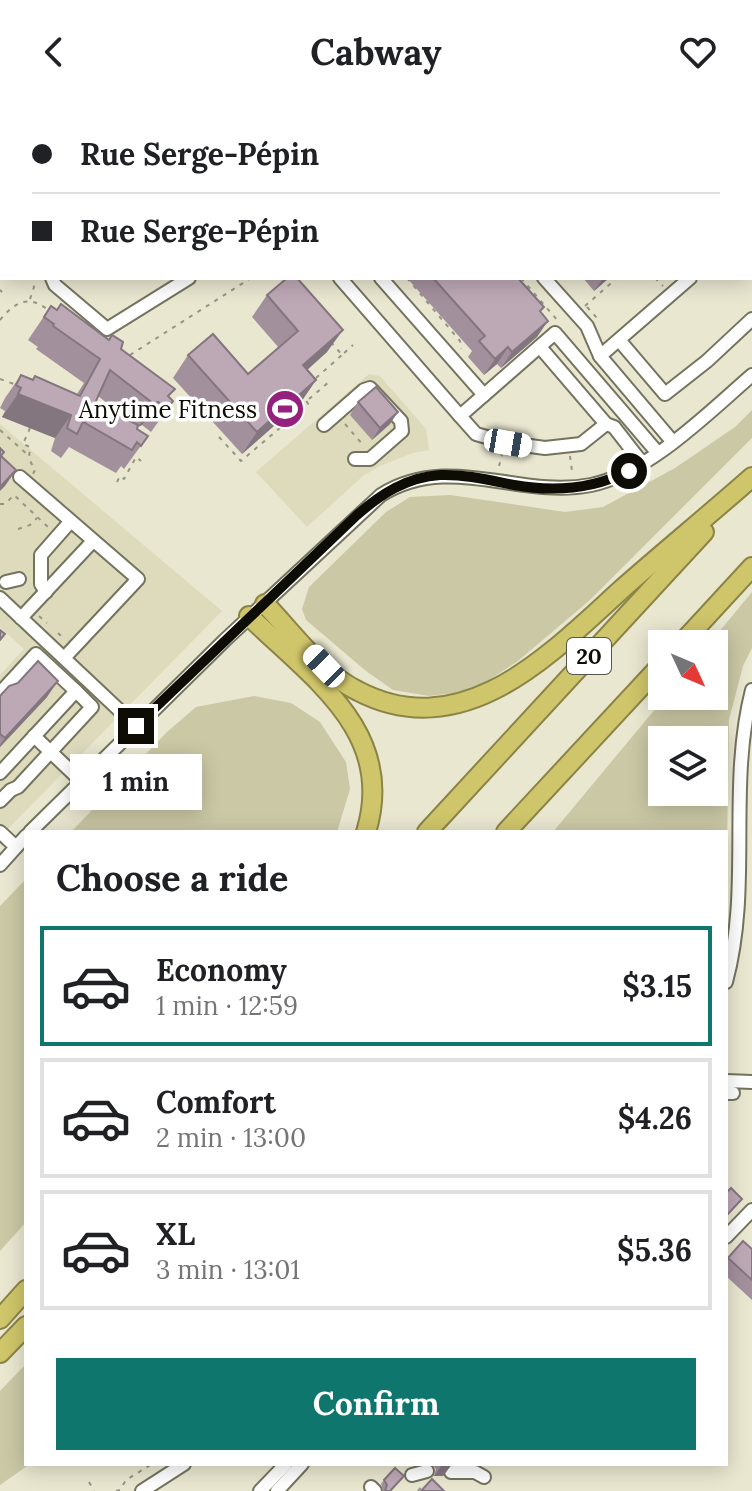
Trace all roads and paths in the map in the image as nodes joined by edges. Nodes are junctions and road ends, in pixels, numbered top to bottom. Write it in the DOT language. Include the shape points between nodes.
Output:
graph roads {
  1 [pos="34,280"];
  2 [pos="53,280"];
  3 [pos="186,280"];
  4 [pos="248,280"];
  5 [pos="346,280"];
  6 [pos="383,280"];
  7 [pos="409,280"];
  8 [pos="522,280"];
  9 [pos="546,280"];
  10 [pos="615,280"];
  11 [pos="688,280"];
  12 [pos="661,284"];
  13 [pos="655,289"];
  14 [pos="30,300"];
  15 [pos="585,305"];
  16 [pos="581,309"];
  17 [pos="55,316"];
  18 [pos="597,318"];
  19 [pos="752,319"];
  20 [pos="0,320"];
  21 [pos="546,322"];
  22 [pos="558,329"];
  23 [pos="325,335"];
  24 [pos="619,340"];
  25 [pos="353,345"];
  26 [pos="540,347"];
  27 [pos="461,352"];
  28 [pos="342,355"];
  29 [pos="600,356"];
  30 [pos="126,357"];
  31 [pos="320,374"];
  32 [pos="752,375"];
  33 [pos="0,379"];
  34 [pos="310,383"];
  35 [pos="15,385"];
  36 [pos="300,392"];
  37 [pos="484,395"];
  38 [pos="308,400"];
  39 [pos="294,407"];
  40 [pos="298,412"];
  41 [pos="460,416"];
  42 [pos="342,420"];
  43 [pos="606,424"];
  44 [pos="283,425"];
  45 [pos="324,425"];
  46 [pos="30,428"];
  47 [pos="0,430"];
  48 [pos="289,433"];
  49 [pos="219,437"];
  50 [pos="672,441"];
  51 [pos="363,445"];
  52 [pos="657,452"];
  53 [pos="502,456"];
  54 [pos="29,457"];
  55 [pos="36,457"];
  56 [pos="355,459"];
  57 [pos="141,461"];
  58 [pos="570,461"];
  59 [pos="642,463"];
  60 [pos="499,466"];
  61 [pos="572,471"];
  62 [pos="25,478"];
  63 [pos="752,479"];
  64 [pos="117,482"];
  65 [pos="0,504"];
  66 [pos="37,517"];
  67 [pos="70,522"];
  68 [pos="18,529"];
  69 [pos="52,531"];
  70 [pos="93,541"];
  71 [pos="752,567"];
  72 [pos="46,592"];
  73 [pos="0,598"];
  74 [pos="265,604"];
  75 [pos="36,613"];
  76 [pos="249,616"];
  77 [pos="21,618"];
  78 [pos="47,623"];
  79 [pos="694,630"];
  80 [pos="58,633"];
  81 [pos="69,643"];
  82 [pos="65,657"];
  83 [pos="648,679"];
  84 [pos="752,690"];
  85 [pos="76,691"];
  86 [pos="0,693"];
  87 [pos="136,726"];
  88 [pos="34,736"];
  89 [pos="51,751"];
  90 [pos="748,754"];
  91 [pos="0,773"];
  92 [pos="0,780"];
  93 [pos="80,780"];
  94 [pos="11,790"];
  95 [pos="0,801"];
  96 [pos="526,810"];
  97 [pos="32,830"];
  98 [pos="366,830"];
  99 [pos="429,830"];
  100 [pos="508,830"];
  101 [pos="514,830"];
  102 [pos="0,832"];
  103 [pos="24,838"];
  104 [pos="16,847"];
  105 [pos="0,865"];
  106 [pos="728,977"];
  107 [pos="752,1082"];
  108 [pos="728,1089"];
  109 [pos="752,1210"];
  110 [pos="728,1235"];
  111 [pos="24,1292"];
  112 [pos="0,1319"];
  113 [pos="24,1328"];
  114 [pos="0,1353"];
  115 [pos="149,1466"];
  116 [pos="181,1466"];
  117 [pos="284,1466"];
  118 [pos="300,1466"];
  119 [pos="427,1471"];
  120 [pos="451,1472"];
  121 [pos="412,1475"];
  122 [pos="484,1477"];
  123 [pos="89,1482"];
  124 [pos="423,1485"];
  125 [pos="282,1486"];
  126 [pos="94,1491"];
  127 [pos="116,1491"];
  128 [pos="142,1491"];
  129 [pos="260,1491"];
  130 [pos="297,1491"];
  131 [pos="418,1491"];
  1 -- 14 [label="path"];
  2 -- 3 [label="street" via="107,329"];
  4 -- 30 [label="path"];
  5 -- 41 [label="street"];
  6 -- 37 [label="street"];
  7 -- 27 [label="path" via="460,341"];
  8 -- 22 [label="path"];
  9 -- 29 [label="street" via="587,326"];
  10 -- 15 [label="path"];
  11 -- 24 [label="street"];
  12 -- 13 [label="path"];
  14 -- 17 [label="path"];
  14 -- 20 [label="path" via="15,303"];
  15 -- 16 [label="path"];
  15 -- 18 [label="path"];
  19 -- 24 [label="street" via="665,394"];
  21 -- 22 [label="street"];
  22 -- 26 [label="street"];
  22 -- 52 [label="street"];
  23 -- 28 [label="path"];
  24 -- 29 [label="street"];
  25 -- 28 [label="path"];
  26 -- 37 [label="street"];
  26 -- 43 [label="street"];
  28 -- 31 [label="path"];
  29 -- 50 [label="street"];
  31 -- 34 [label="path"];
  31 -- 38 [label="path" via="329,382"];
  32 -- 50 [label="street"];
  33 -- 35 [label="path"];
  36 -- 38 [label="path"];
  37 -- 41 [label="street"];
  38 -- 40 [label="path"];
  39 -- 40 [label="path"];
  40 -- 44 [label="path"];
  41 -- 43 [label="street" via="476,434 545,448 581,444"];
  42 -- 51 [label="path"];
  43 -- 59 [label="street"];
  44 -- 48 [label="path"];
  44 -- 49 [label="path" via="241,461"];
  45 -- 56 [label="street" via="370,388 401,421 402,431 370,459"];
  46 -- 54 [label="path" via="23,444 30,447"];
  47 -- 54 [label="path"];
  50 -- 52 [label="street"];
  52 -- 59 [label="street"];
  53 -- 60 [label="path"];
  54 -- 55 [label="path"];
  54 -- 62 [label="path" via="35,470"];
  57 -- 64 [label="path" via="136,457"];
  58 -- 61 [label="path"];
  59 -- 74 [label="street" via="603,482 570,487 525,487 450,475 409,482 373,501"];
  62 -- 67 [label="street"];
  63 -- 74 [label="highway" via="528,670 456,704 410,707 359,692 332,674"];
  63 -- 99 [label="highway, 20"];
  65 -- 66 [label="path" via="14,495"];
  66 -- 68 [label="path"];
  66 -- 69 [label="path"];
  67 -- 70 [label="street"];
  67 -- 72 [label="street" via="41,555"];
  70 -- 72 [label="street"];
  70 -- 82 [label="street" via="138,579"];
  71 -- 79 [label="highway"];
  72 -- 77 [label="street"];
  73 -- 77 [label="street"];
  74 -- 76 [label="street"];
  75 -- 78 [label="path"];
  76 -- 87 [label="street"];
  76 -- 98 [label="highway" via="329,693 357,728 373,780"];
  77 -- 82 [label="street"];
  80 -- 81 [label="path"];
  82 -- 87 [label="street"];
  83 -- 96 [label="highway, 20"];
  84 -- 90 [label="street" via="745,720"];
  85 -- 86 [label="street" via="36,654"];
  85 -- 88 [label="street"];
  85 -- 89 [label="street" via="92,707"];
  87 -- 93 [label="street"];
  88 -- 89 [label="street"];
  88 -- 91 [label="street"];
  89 -- 93 [label="street"];
  89 -- 94 [label="street"];
  90 -- 106 [label="street" via="748,902"];
  92 -- 94 [label="street"];
  93 -- 97 [label="street"];
  94 -- 95 [label="street"];
  96 -- 100 [label="highway, 20"];
  96 -- 101 [label="highway"];
  102 -- 104 [label="street"];
  103 -- 104 [label="street"];
  104 -- 105 [label="street"];
  107 -- 108 [label="street"];
  109 -- 110 [label="street"];
  111 -- 112 [label="highway"];
  113 -- 114 [label="highway"];
  115 -- 127 [label="path"];
  116 -- 128 [label="street"];
  117 -- 129 [label="street"];
  118 -- 125 [label="street"];
  119 -- 121 [label="street"];
  120 -- 122 [label="street"];
  123 -- 126 [label="path"];
  124 -- 131 [label="path"];
  125 -- 130 [label="street"];
}
